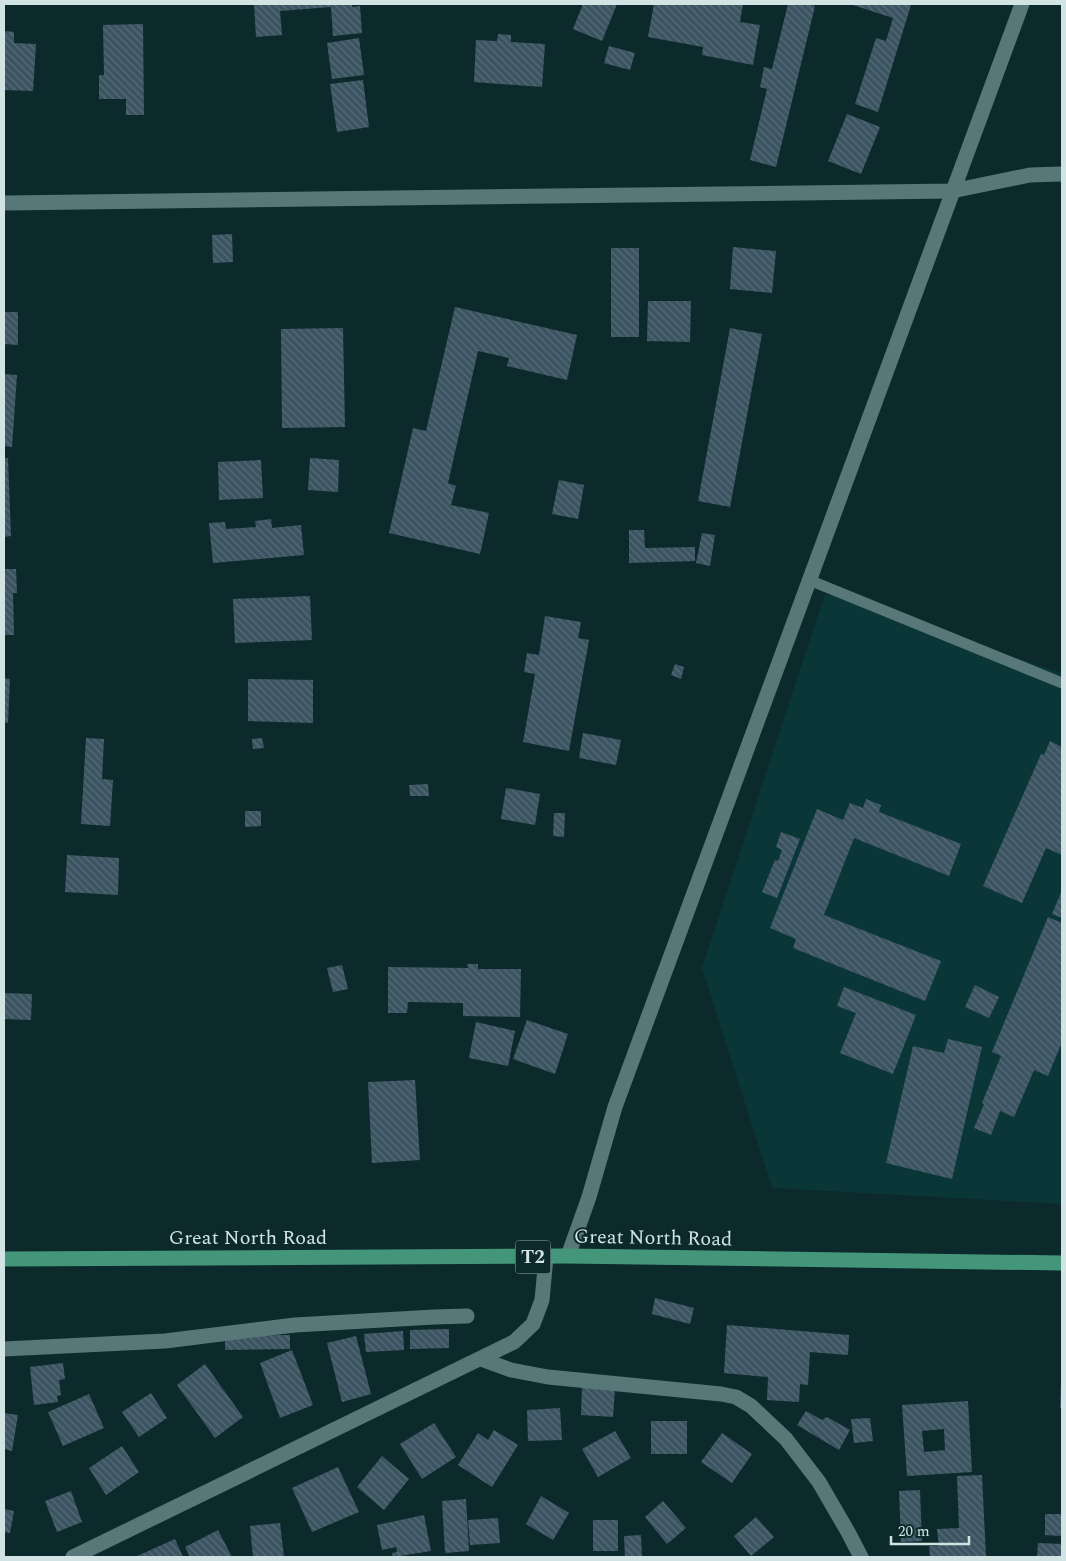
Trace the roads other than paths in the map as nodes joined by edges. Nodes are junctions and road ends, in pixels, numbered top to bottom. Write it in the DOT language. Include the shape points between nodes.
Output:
graph roads {
  1 [pos="1022,4"];
  2 [pos="1062,174"];
  3 [pos="952,192"];
  4 [pos="4,203"];
  5 [pos="809,580"];
  6 [pos="1062,683"];
  7 [pos="568,1256"];
  8 [pos="546,1257"];
  9 [pos="4,1259"];
  10 [pos="1062,1263"];
  11 [pos="467,1316"];
  12 [pos="4,1349"];
  13 [pos="481,1359"];
  14 [pos="73,1557"];
  15 [pos="862,1557"];
  1 -- 3 [label="street"];
  2 -- 3 [label="street" via="1030,175"];
  3 -- 4 [label="street"];
  3 -- 5 [label="street"];
  5 -- 6 [label="lane"];
  5 -- 7 [label="street" via="615,1107"];
  7 -- 8 [label="highway, Great North Road / T2"];
  7 -- 10 [label="highway, Great North Road / T2"];
  8 -- 9 [label="highway, Great North Road / T2"];
  8 -- 13 [label="street" via="542,1300 533,1324 514,1342"];
  11 -- 12 [label="street" via="295,1325 165,1341"];
  13 -- 14 [label="street"];
  13 -- 15 [label="street" via="511,1370 548,1377 736,1397 751,1406 786,1439 819,1482"];
}
